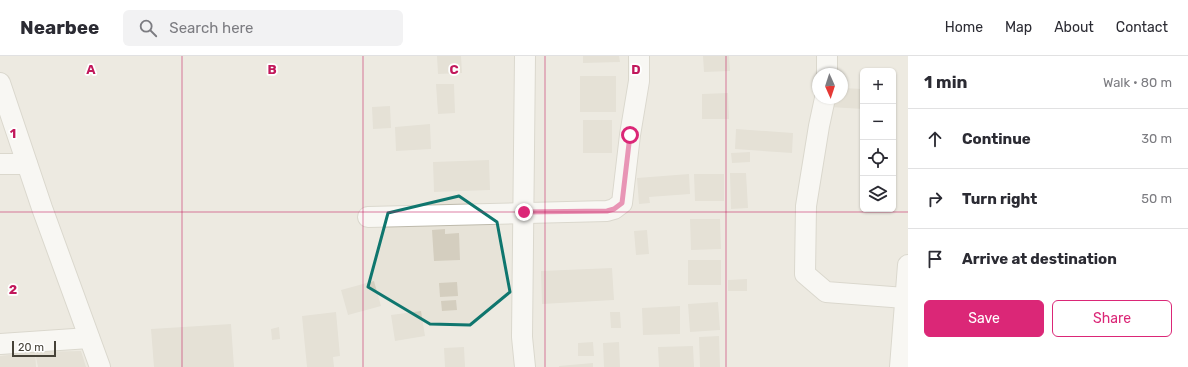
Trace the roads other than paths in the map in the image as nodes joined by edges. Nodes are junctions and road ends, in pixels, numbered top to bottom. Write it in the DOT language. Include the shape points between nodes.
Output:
graph roads {
  1 [pos="525,56"];
  2 [pos="639,56"];
  3 [pos="827,56"];
  4 [pos="828,68"];
  5 [pos="0,83"];
  6 [pos="824,104"];
  7 [pos="0,164"];
  8 [pos="27,164"];
  9 [pos="524,212"];
  10 [pos="368,217"];
  11 [pos="908,265"];
  12 [pos="905,298"];
  13 [pos="90,338"];
  14 [pos="0,344"];
  15 [pos="100,367"];
  16 [pos="525,367"];
  17 [pos="900,367"];
  1 -- 9 [label="street"];
  2 -- 9 [label="street" via="639,81 622,203 607,211"];
  3 -- 4 [label="street"];
  5 -- 8 [label="street"];
  6 -- 12 [label="street" via="806,206 805,274 826,292"];
  7 -- 8 [label="street"];
  8 -- 13 [label="street"];
  9 -- 10 [label="street"];
  9 -- 16 [label="street" via="522,337"];
  11 -- 12 [label="street"];
  12 -- 17 [label="street"];
  13 -- 14 [label="street"];
  13 -- 15 [label="street"];
}
